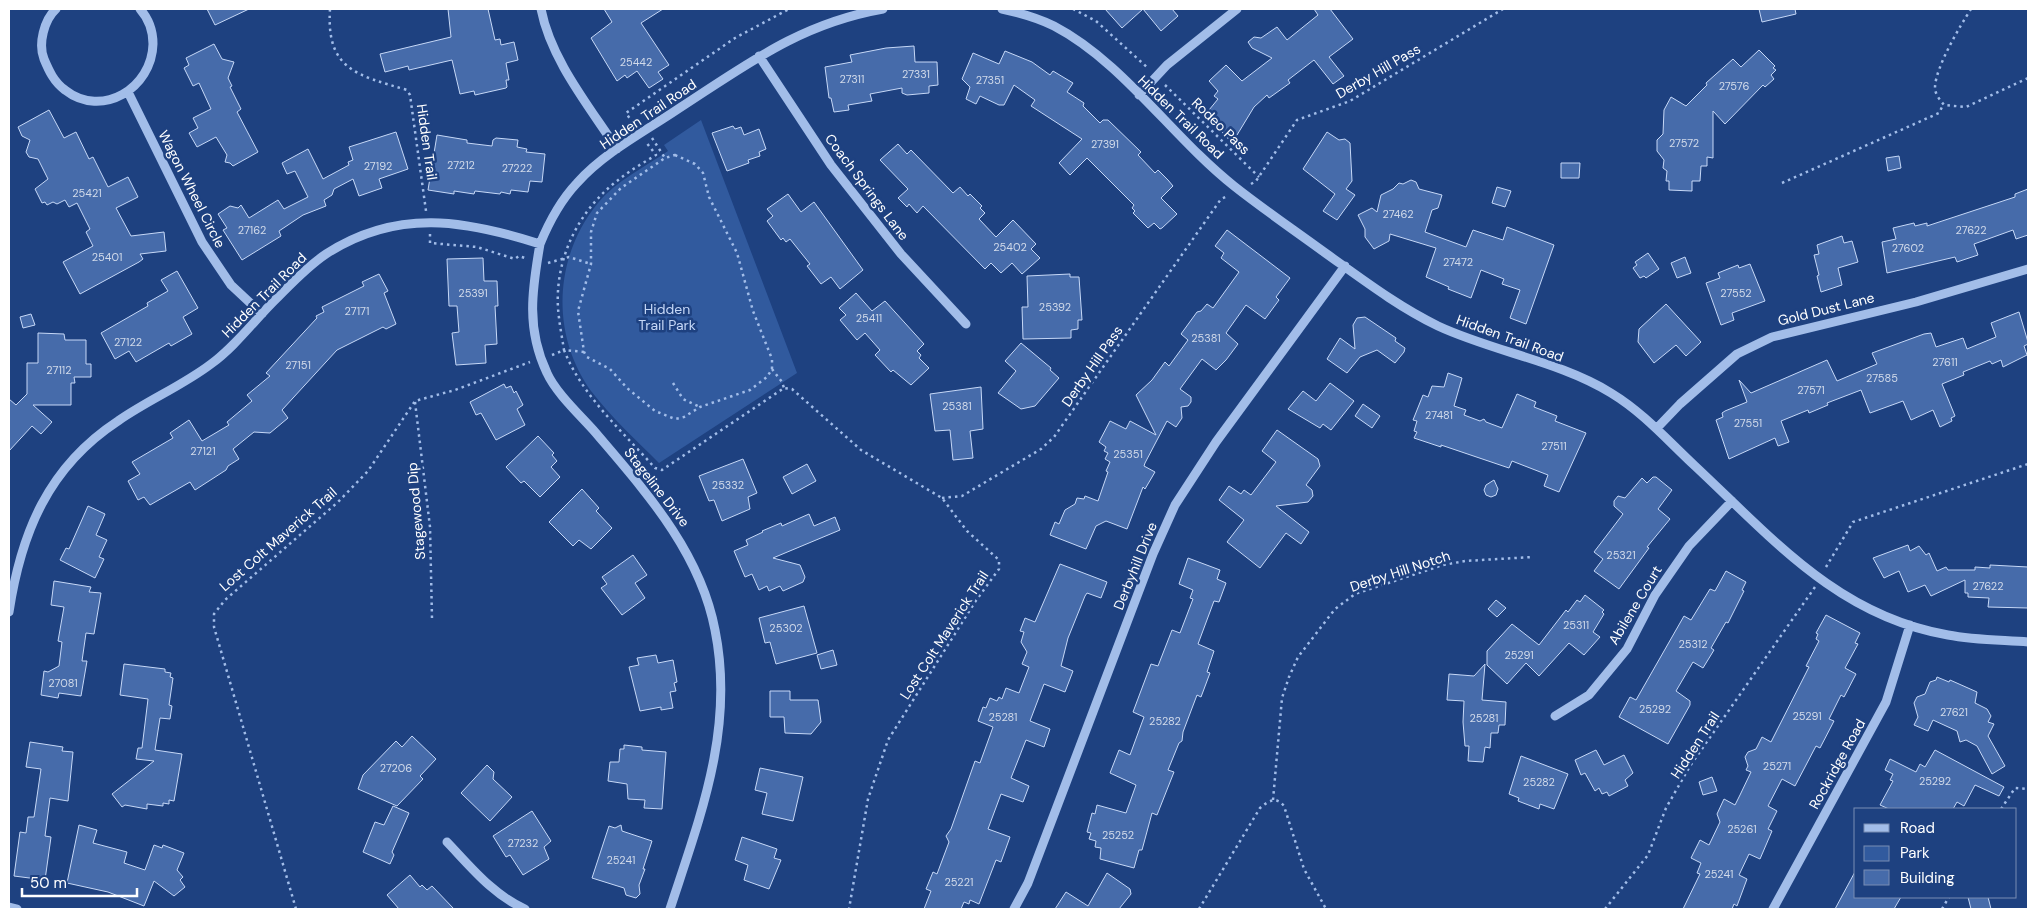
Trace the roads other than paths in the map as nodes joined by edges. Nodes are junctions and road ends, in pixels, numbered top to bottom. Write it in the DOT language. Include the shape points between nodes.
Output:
graph roads {
  1 [pos="56,9"];
  2 [pos="140,9"];
  3 [pos="541,9"];
  4 [pos="883,9"];
  5 [pos="1002,9"];
  6 [pos="1237,9"];
  7 [pos="858,11"];
  8 [pos="759,56"];
  9 [pos="128,92"];
  10 [pos="1139,95"];
  11 [pos="617,149"];
  12 [pos="540,244"];
  13 [pos="1345,266"];
  14 [pos="2028,269"];
  15 [pos="262,314"];
  16 [pos="966,324"];
  17 [pos="1657,428"];
  18 [pos="1732,501"];
  19 [pos="9,612"];
  20 [pos="1910,625"];
  21 [pos="2028,642"];
  22 [pos="1555,716"];
  23 [pos="447,842"];
  24 [pos="9,908"];
  25 [pos="17,909"];
  26 [pos="525,909"];
  27 [pos="670,909"];
  28 [pos="1014,909"];
  29 [pos="1773,909"];
  1 -- 9 [label="street" via="43,33 42,55 50,75 66,91 86,100 108,100"];
  2 -- 9 [label="street" via="153,35 152,56 144,77"];
  3 -- 11 [label="street" via="556,53"];
  4 -- 7 [label="street, Hidden Trail Road"];
  5 -- 10 [label="street, Hidden Trail Road" via="1055,26 1109,65"];
  6 -- 10 [label="street" via="1167,65"];
  7 -- 8 [label="street, Hidden Trail Road" via="810,29"];
  8 -- 11 [label="street, Hidden Trail Road"];
  8 -- 16 [label="street, Coach Springs Lane" via="837,172 901,254"];
  9 -- 15 [label="street, Wagon Wheel Circle" via="202,242 231,285"];
  10 -- 13 [label="street, Hidden Trail Road" via="1234,186"];
  11 -- 12 [label="street, Hidden Trail Road" via="577,183 548,224"];
  12 -- 15 [label="street, Hidden Trail Road" via="465,224 439,222 389,228 326,254"];
  12 -- 27 [label="street, Stageline Drive" via="531,303 533,327 548,375 653,501 681,540 699,579 715,628 721,682 716,756"];
  13 -- 17 [label="street, Hidden Trail Road" via="1413,314 1609,392"];
  13 -- 28 [label="street, Derbyhill Drive" via="1216,442 1175,505 1153,554 1028,883"];
  14 -- 17 [label="street, Gold Dust Lane" via="1916,302 1772,336 1737,354"];
  15 -- 19 [label="street, Hidden Trail Road" via="213,363 112,425 82,450 49,491 27,532"];
  17 -- 18 [label="street, Hidden Trail Road"];
  18 -- 20 [label="street, Hidden Trail Road" via="1775,544 1829,586"];
  18 -- 22 [label="street, Abilene Court" via="1690,546 1655,595 1627,649 1589,695"];
  20 -- 21 [label="street, Hidden Trail Road" via="1946,635"];
  20 -- 29 [label="street, Rockridge Road" via="1886,702"];
  23 -- 26 [label="street" via="484,882"];
  24 -- 25 [label="street"];
}
